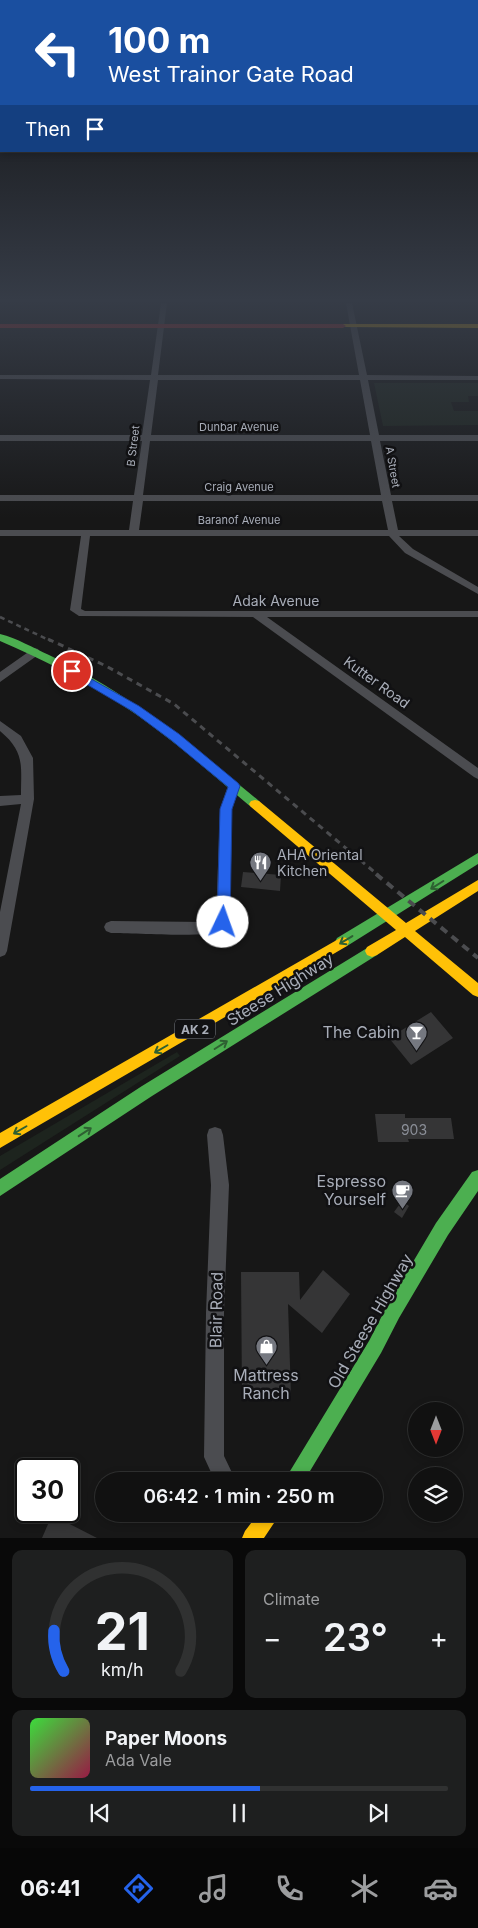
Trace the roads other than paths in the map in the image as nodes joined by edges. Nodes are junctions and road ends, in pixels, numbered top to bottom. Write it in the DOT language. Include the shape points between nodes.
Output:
graph roads {
  1 [pos="153,375"];
  2 [pos="362,375"];
  3 [pos="0,377"];
  4 [pos="153,378"];
  5 [pos="363,378"];
  6 [pos="478,378"];
  7 [pos="146,437"];
  8 [pos="0,438"];
  9 [pos="376,438"];
  10 [pos="478,438"];
  11 [pos="0,498"];
  12 [pos="139,498"];
  13 [pos="386,498"];
  14 [pos="478,498"];
  15 [pos="134,532"];
  16 [pos="392,532"];
  17 [pos="0,533"];
  18 [pos="86,533"];
  19 [pos="478,533"];
  20 [pos="478,591"];
  21 [pos="478,614"];
  22 [pos="258,615"];
  23 [pos="0,637"];
  24 [pos="34,652"];
  25 [pos="0,678"];
  26 [pos="0,725"];
  27 [pos="478,774"];
  28 [pos="234,786"];
  29 [pos="28,799"];
  30 [pos="0,801"];
  31 [pos="478,858"];
  32 [pos="478,885"];
  33 [pos="4,912"];
  34 [pos="388,914"];
  35 [pos="112,927"];
  36 [pos="406,930"];
  37 [pos="0,951"];
  38 [pos="478,991"];
  39 [pos="215,1135"];
  40 [pos="0,1141"];
  41 [pos="478,1178"];
  42 [pos="0,1188"];
  43 [pos="221,1472"];
  44 [pos="299,1472"];
  45 [pos="263,1522"];
  46 [pos="252,1538"];
  1 -- 4 [label="street, B Street"];
  2 -- 5 [label="street, A Street"];
  3 -- 4 [label="street"];
  4 -- 5 [label="street"];
  4 -- 7 [label="street, B Street"];
  5 -- 6 [label="street"];
  5 -- 9 [label="street, A Street"];
  7 -- 8 [label="street, Dunbar Avenue"];
  7 -- 9 [label="street, Dunbar Avenue"];
  7 -- 12 [label="street, B Street"];
  9 -- 10 [label="street, Dunbar Avenue"];
  9 -- 13 [label="street, A Street"];
  11 -- 12 [label="street, Craig Avenue"];
  12 -- 13 [label="street, Craig Avenue"];
  12 -- 15 [label="street, B Street"];
  13 -- 14 [label="street, Craig Avenue"];
  13 -- 16 [label="street, A Street"];
  15 -- 16 [label="street, Baranof Avenue"];
  15 -- 18 [label="street, Baranof Avenue"];
  16 -- 19 [label="street, Baranof Avenue"];
  16 -- 20 [label="street" via="409,551"];
  17 -- 18 [label="street, Baranof Avenue"];
  18 -- 22 [label="street, Adak Avenue" via="75,610 83,614"];
  21 -- 22 [label="street, Adak Avenue"];
  22 -- 27 [label="street, Kutter Road"];
  23 -- 24 [label="main road"];
  24 -- 25 [label="street"];
  24 -- 28 [label="main road" via="103,688 135,709"];
  26 -- 29 [label="street" via="17,739 27,758"];
  28 -- 34 [label="main road"];
  28 -- 35 [label="street" via="226,809 223,922 206,928"];
  29 -- 30 [label="street"];
  29 -- 33 [label="street"];
  31 -- 34 [label="main road, Steese Highway / AK 2, one-way"];
  32 -- 36 [label="main road, Steese Highway / AK 2"];
  33 -- 37 [label="street"];
  34 -- 36 [label="main road"];
  34 -- 40 [label="main road, Steese Highway / AK 2, one-way"];
  36 -- 38 [label="main road"];
  42 -- 36 [label="main road, Steese Highway / AK 2, one-way" via="147,1091"];
  39 -- 43 [label="street, Blair Road" via="220,1185 214,1458"];
  41 -- 44 [label="main road, Old Steese Highway" via="442,1229"];
  45 -- 46 [label="main road"];
}
